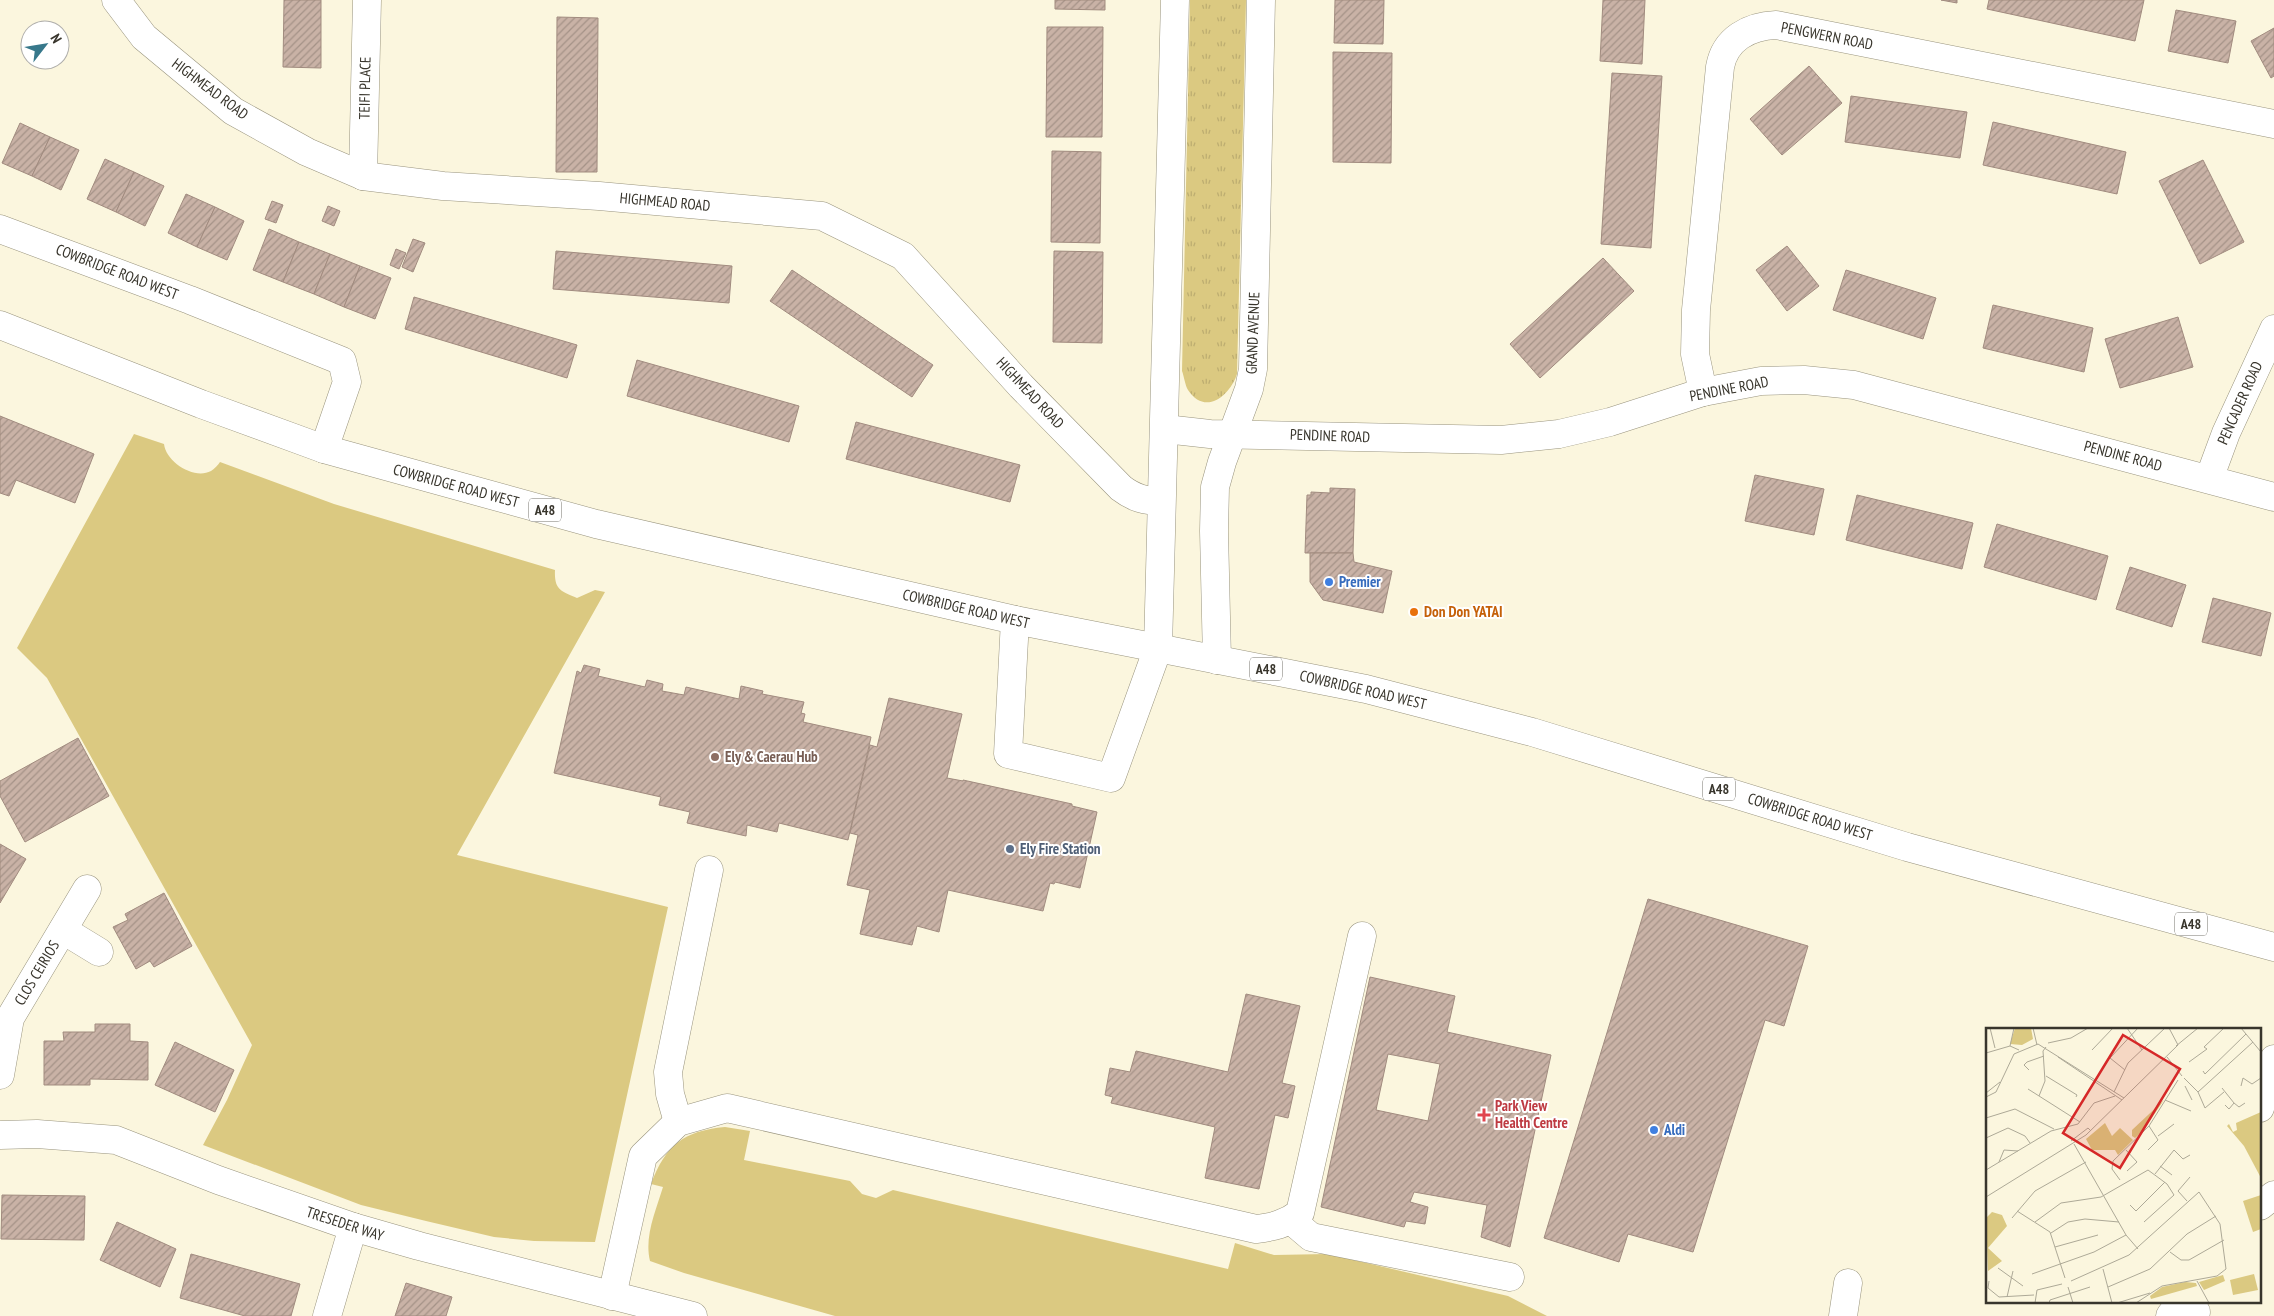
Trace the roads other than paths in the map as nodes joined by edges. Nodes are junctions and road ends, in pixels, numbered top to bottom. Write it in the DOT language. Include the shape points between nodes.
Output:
graph roads {
  1 [pos="116,0"];
  2 [pos="367,0"];
  3 [pos="1175,0"];
  4 [pos="1261,0"];
  5 [pos="2274,124"];
  6 [pos="362,176"];
  7 [pos="0,228"];
  8 [pos="0,325"];
  9 [pos="2274,329"];
  10 [pos="1703,392"];
  11 [pos="1165,429"];
  12 [pos="1234,433"];
  13 [pos="324,449"];
  14 [pos="2209,479"];
  15 [pos="2274,497"];
  16 [pos="1161,501"];
  17 [pos="1015,620"];
  18 [pos="1158,648"];
  19 [pos="1217,660"];
  20 [pos="709,870"];
  21 [pos="87,889"];
  22 [pos="62,930"];
  23 [pos="1362,936"];
  24 [pos="2274,947"];
  25 [pos="99,952"];
  26 [pos="2274,1059"];
  27 [pos="0,1074"];
  28 [pos="2262,1101"];
  29 [pos="678,1122"];
  30 [pos="0,1135"];
  31 [pos="2274,1195"];
  32 [pos="2262,1204"];
  33 [pos="1291,1220"];
  34 [pos="2262,1220"];
  35 [pos="2274,1224"];
  36 [pos="353,1227"];
  37 [pos="1510,1277"];
  38 [pos="1848,1283"];
  39 [pos="612,1296"];
  40 [pos="327,1316"];
  41 [pos="693,1316"];
  42 [pos="1843,1316"];
  1 -- 6 [label="main road, HIGHMEAD ROAD" via="144,37 233,110 307,152"];
  2 -- 6 [label="main road, TEIFI PLACE"];
  3 -- 11 [label="main road"];
  4 -- 12 [label="main road, GRAND AVENUE" via="1253,369"];
  5 -- 10 [label="main road, PENGWERN ROAD" via="1776,25 1742,32 1722,56 1720,67 1696,310 1695,354"];
  6 -- 16 [label="main road, HIGHMEAD ROAD" via="443,186 822,216 903,256 1021,386 1121,488 1133,497"];
  7 -- 13 [label="main road, COWBRIDGE ROAD WEST" via="342,361 347,382"];
  8 -- 13 [label="main road, COWBRIDGE ROAD WEST / A48"];
  9 -- 14 [label="main road, PENCADER ROAD" via="2226,433"];
  10 -- 12 [label="main road, PENDINE ROAD" via="1610,422 1559,434 1501,440"];
  10 -- 14 [label="main road, PENDINE ROAD" via="1761,381 1804,380 1854,385"];
  11 -- 12 [label="main road, PENDINE ROAD"];
  11 -- 16 [label="main road"];
  12 -- 19 [label="main road, GRAND AVENUE" via="1215,488"];
  13 -- 17 [label="main road, COWBRIDGE ROAD WEST / A48" via="596,524"];
  14 -- 15 [label="main road, PENDINE ROAD"];
  16 -- 18 [label="main road"];
  17 -- 18 [label="main road, COWBRIDGE ROAD WEST / A48"];
  17 -- 18 [label="main road" via="1008,754 1111,778"];
  18 -- 19 [label="main road, COWBRIDGE ROAD WEST / A48"];
  19 -- 24 [label="main road, COWBRIDGE ROAD WEST / A48" via="1366,689 1532,732 1906,847"];
  20 -- 29 [label="main road" via="668,1072"];
  21 -- 22 [label="main road, CLOS CEIRIOS"];
  22 -- 25 [label="main road, CLOS CEIRIOS"];
  22 -- 27 [label="main road, CLOS CEIRIOS" via="10,1018"];
  23 -- 33 [label="main road" via="1300,1212"];
  26 -- 28 [label="main road"];
  29 -- 33 [label="main road" via="727,1108 1256,1229"];
  29 -- 39 [label="main road" via="643,1156"];
  30 -- 36 [label="main road, TRESEDER WAY" via="37,1134 116,1140"];
  31 -- 32 [label="main road"];
  33 -- 37 [label="main road" via="1311,1237"];
  34 -- 35 [label="main road"];
  36 -- 39 [label="main road, TRESEDER WAY"];
  36 -- 40 [label="main road"];
  38 -- 42 [label="main road"];
  39 -- 41 [label="main road, TRESEDER WAY"];
}
